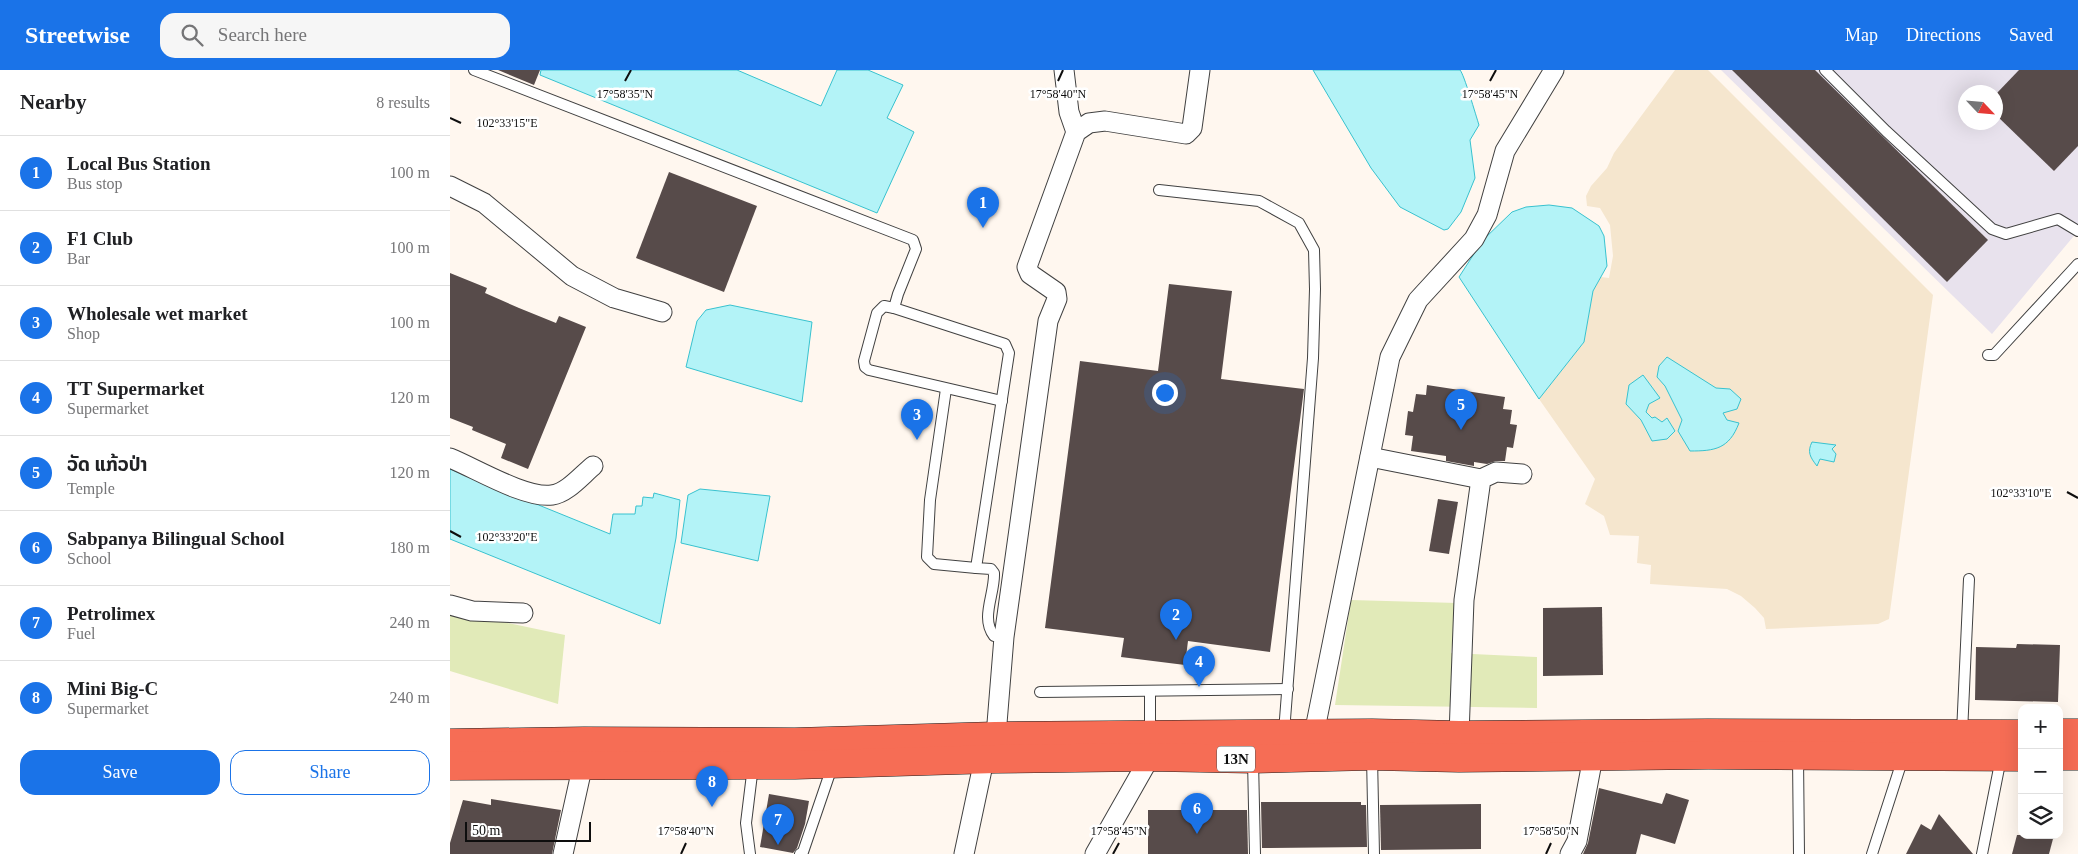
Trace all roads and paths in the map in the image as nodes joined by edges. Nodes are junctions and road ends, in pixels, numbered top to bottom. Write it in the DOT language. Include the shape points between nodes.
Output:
graph roads {
  1 [pos="474,70"];
  2 [pos="1064,70"];
  3 [pos="1200,70"];
  4 [pos="1554,70"];
  5 [pos="1825,70"];
  6 [pos="1076,132"];
  7 [pos="450,186"];
  8 [pos="1159,190"];
  9 [pos="2078,231"];
  10 [pos="2078,264"];
  11 [pos="894,308"];
  12 [pos="662,312"];
  13 [pos="1988,355"];
  14 [pos="946,389"];
  15 [pos="1002,401"];
  16 [pos="1370,457"];
  17 [pos="450,458"];
  18 [pos="593,466"];
  19 [pos="1522,474"];
  20 [pos="1481,479"];
  21 [pos="976,568"];
  22 [pos="1969,579"];
  23 [pos="450,605"];
  24 [pos="523,613"];
  25 [pos="1004,637"];
  26 [pos="1288,689"];
  27 [pos="1150,691"];
  28 [pos="1040,692"];
  29 [pos="2078,733"];
  30 [pos="1314,734"];
  31 [pos="1962,734"];
  32 [pos="2018,734"];
  33 [pos="2063,734"];
  34 [pos="1283,735"];
  35 [pos="1459,735"];
  36 [pos="450,743"];
  37 [pos="1150,746"];
  38 [pos="991,752"];
  39 [pos="1372,756"];
  40 [pos="1798,756"];
  41 [pos="2063,756"];
  42 [pos="2078,756"];
  43 [pos="1593,757"];
  44 [pos="1903,757"];
  45 [pos="2011,757"];
  46 [pos="1252,759"];
  47 [pos="583,764"];
  48 [pos="833,764"];
  49 [pos="753,765"];
  50 [pos="450,766"];
  51 [pos="563,854"];
  52 [pos="750,854"];
  53 [pos="800,854"];
  54 [pos="964,854"];
  55 [pos="1095,854"];
  56 [pos="1254,854"];
  57 [pos="1374,854"];
  58 [pos="1570,854"];
  59 [pos="1799,854"];
  60 [pos="1872,854"];
  61 [pos="1982,854"];
  1 -- 11 [label="lane" via="912,240 916,249"];
  2 -- 6 [label="street" via="1069,112"];
  3 -- 6 [label="street" via="1192,128 1186,134 1105,121 1089,123"];
  4 -- 16 [label="street" via="1505,152 1487,215 1474,240 1418,300 1390,357"];
  5 -- 9 [label="lane" via="1992,229 2006,234 2058,219"];
  6 -- 25 [label="street" via="1027,267 1030,274 1056,292 1057,299 1048,321"];
  7 -- 12 [label="street" via="484,203 572,276 614,298"];
  8 -- 26 [label="lane" via="1259,201 1299,223 1314,250 1313,358"];
  10 -- 13 [label="lane" via="1994,354"];
  11 -- 14 [label="lane" via="884,306 877,312 865,367 874,373"];
  11 -- 15 [label="lane" via="1006,344 1009,353"];
  14 -- 15 [label="lane"];
  14 -- 21 [label="lane" via="930,500 927,557 934,564"];
  15 -- 21 [label="lane"];
  16 -- 20 [label="street"];
  16 -- 30 [label="street"];
  17 -- 18 [label="street" via="524,491 552,495 570,486"];
  19 -- 20 [label="street" via="1496,472"];
  20 -- 35 [label="street" via="1464,600"];
  21 -- 25 [label="lane" via="991,569 994,573 987,620 994,636"];
  22 -- 31 [label="lane"];
  23 -- 24 [label="street" via="472,611"];
  25 -- 38 [label="street"];
  26 -- 27 [label="lane"];
  26 -- 34 [label="lane"];
  27 -- 28 [label="lane"];
  27 -- 37 [label="lane"];
  29 -- 33 [label="highway"];
  30 -- 34 [label="highway, 13N"];
  30 -- 35 [label="highway, 13N"];
  31 -- 32 [label="highway, 13N"];
  31 -- 35 [label="highway, 13N" via="1708,732"];
  34 -- 37 [label="highway, 13N"];
  36 -- 38 [label="highway, 13N" via="795,742"];
  37 -- 38 [label="highway, 13N"];
  37 -- 46 [label="highway, 13N"];
  37 -- 55 [label="street"];
  38 -- 48 [label="highway, 13N"];
  38 -- 54 [label="street"];
  39 -- 43 [label="highway, 13N"];
  39 -- 46 [label="highway, 13N"];
  39 -- 57 [label="lane"];
  40 -- 43 [label="highway, 13N"];
  40 -- 44 [label="highway, 13N"];
  40 -- 59 [label="lane"];
  41 -- 42 [label="highway"];
  43 -- 58 [label="street" via="1577,842"];
  44 -- 45 [label="highway, 13N"];
  44 -- 60 [label="lane"];
  45 -- 61 [label="lane"];
  46 -- 56 [label="lane"];
  47 -- 49 [label="highway, 13N"];
  47 -- 50 [label="highway, 13N"];
  47 -- 51 [label="street"];
  48 -- 49 [label="highway, 13N"];
  48 -- 53 [label="lane"];
  49 -- 52 [label="lane" via="746,823"];
}
